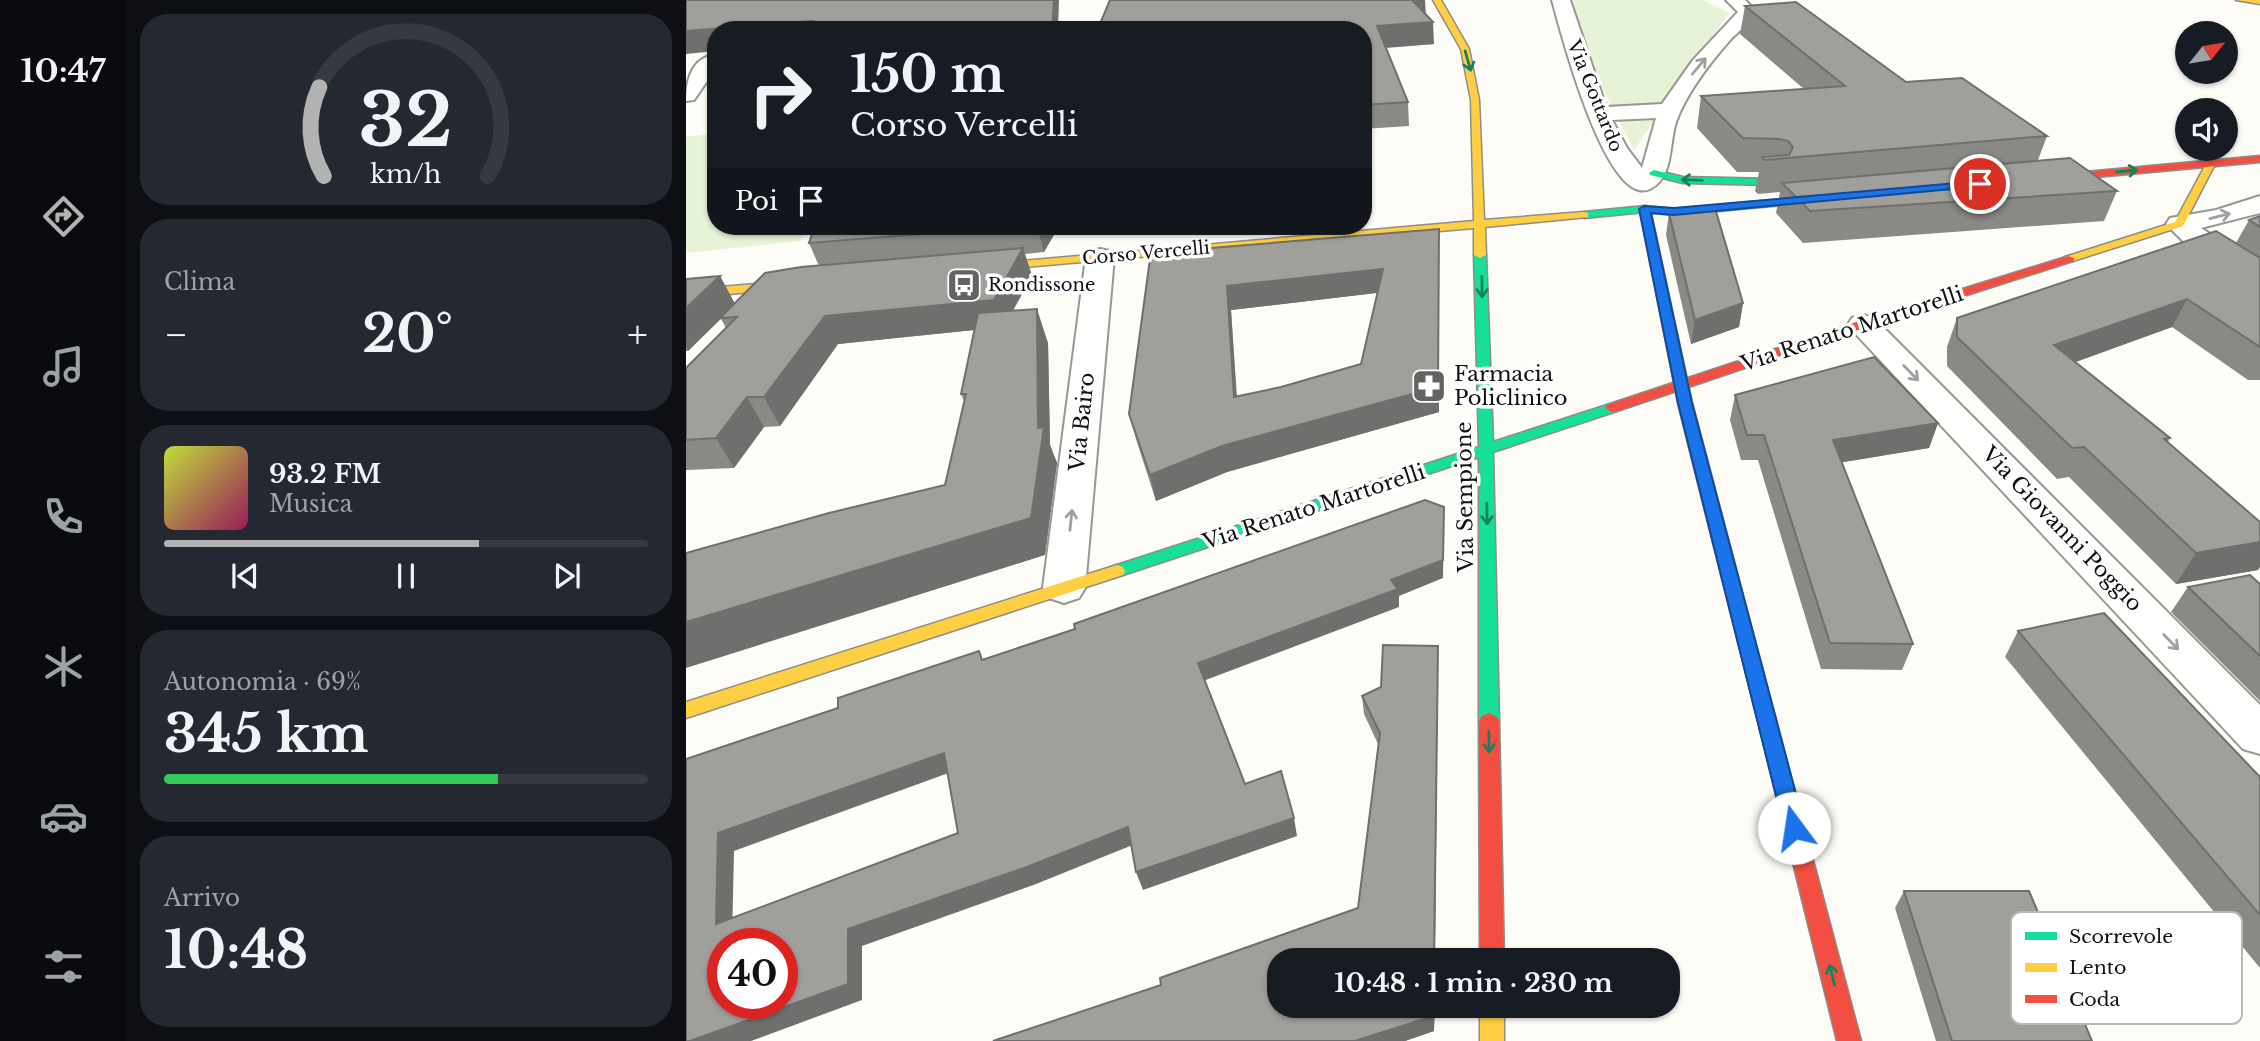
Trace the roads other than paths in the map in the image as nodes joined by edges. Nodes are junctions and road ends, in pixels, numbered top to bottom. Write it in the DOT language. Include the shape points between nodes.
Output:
graph roads {
  1 [pos="1437,0"];
  2 [pos="1561,0"];
  3 [pos="1735,0"];
  4 [pos="2240,0"];
  5 [pos="2259,1"];
  6 [pos="707,66"];
  7 [pos="686,95"];
  8 [pos="1672,110"];
  9 [pos="1600,114"];
  10 [pos="2152,152"];
  11 [pos="2260,159"];
  12 [pos="2210,164"];
  13 [pos="2161,168"];
  14 [pos="1649,178"];
  15 [pos="2022,180"];
  16 [pos="1799,184"];
  17 [pos="2155,191"];
  18 [pos="2260,204"];
  19 [pos="1644,209"];
  20 [pos="2148,213"];
  21 [pos="2179,224"];
  22 [pos="1481,225"];
  23 [pos="1372,234"];
  24 [pos="1362,235"];
  25 [pos="2141,236"];
  26 [pos="1100,257"];
  27 [pos="962,270"];
  28 [pos="2260,280"];
  29 [pos="815,282"];
  30 [pos="773,286"];
  31 [pos="686,294"];
  32 [pos="744,316"];
  33 [pos="1863,324"];
  34 [pos="1681,386"];
  35 [pos="1486,451"];
  36 [pos="1064,588"];
  37 [pos="686,710"];
  38 [pos="2260,735"];
  39 [pos="1492,948"];
  40 [pos="1492,1018"];
  41 [pos="1492,1041"];
  42 [pos="1849,1041"];
  1 -- 22 [label="street, Via Sempione, one-way" via="1462,42 1471,71"];
  2 -- 9 [label="street, Via Gottardo" via="1577,59"];
  8 -- 3 [label="street, one-way" via="1693,72 1748,12"];
  4 -- 5 [label="street"];
  6 -- 7 [label="street"];
  8 -- 9 [label="street"];
  8 -- 14 [label="street"];
  9 -- 14 [label="street, Via Gottardo" via="1630,173"];
  10 -- 13 [label="street"];
  11 -- 12 [label="street"];
  12 -- 13 [label="street"];
  12 -- 21 [label="street"];
  15 -- 13 [label="street, one-way"];
  13 -- 17 [label="street"];
  16 -- 14 [label="street, one-way"];
  14 -- 19 [label="street"];
  16 -- 19 [label="street, Corso Vercelli" via="1666,198"];
  16 -- 19 [label="street, Corso Vercelli" via="1839,189 1674,212"];
  21 -- 18 [label="street, Via Renato Martorelli, one-way"];
  19 -- 22 [label="street, Corso Vercelli"];
  19 -- 34 [label="street"];
  20 -- 25 [label="street"];
  21 -- 25 [label="street, Via Renato Martorelli"];
  21 -- 28 [label="street"];
  22 -- 23 [label="street, Corso Vercelli"];
  22 -- 35 [label="street, Via Sempione, one-way"];
  24 -- 26 [label="street, Corso Vercelli"];
  25 -- 33 [label="street, Via Renato Martorelli"];
  26 -- 27 [label="street, Corso Vercelli"];
  36 -- 26 [label="street, Via Bairo, one-way"];
  29 -- 30 [label="street"];
  30 -- 31 [label="street"];
  30 -- 32 [label="street"];
  33 -- 34 [label="street, Via Renato Martorelli"];
  33 -- 38 [label="street, Via Giovanni Poggio, one-way"];
  34 -- 35 [label="street, Via Renato Martorelli"];
  42 -- 34 [label="street, one-way"];
  35 -- 36 [label="street, Via Renato Martorelli"];
  35 -- 39 [label="street, Via Sempione, one-way"];
  36 -- 37 [label="street, Via Renato Martorelli"];
  40 -- 41 [label="street"];
}
